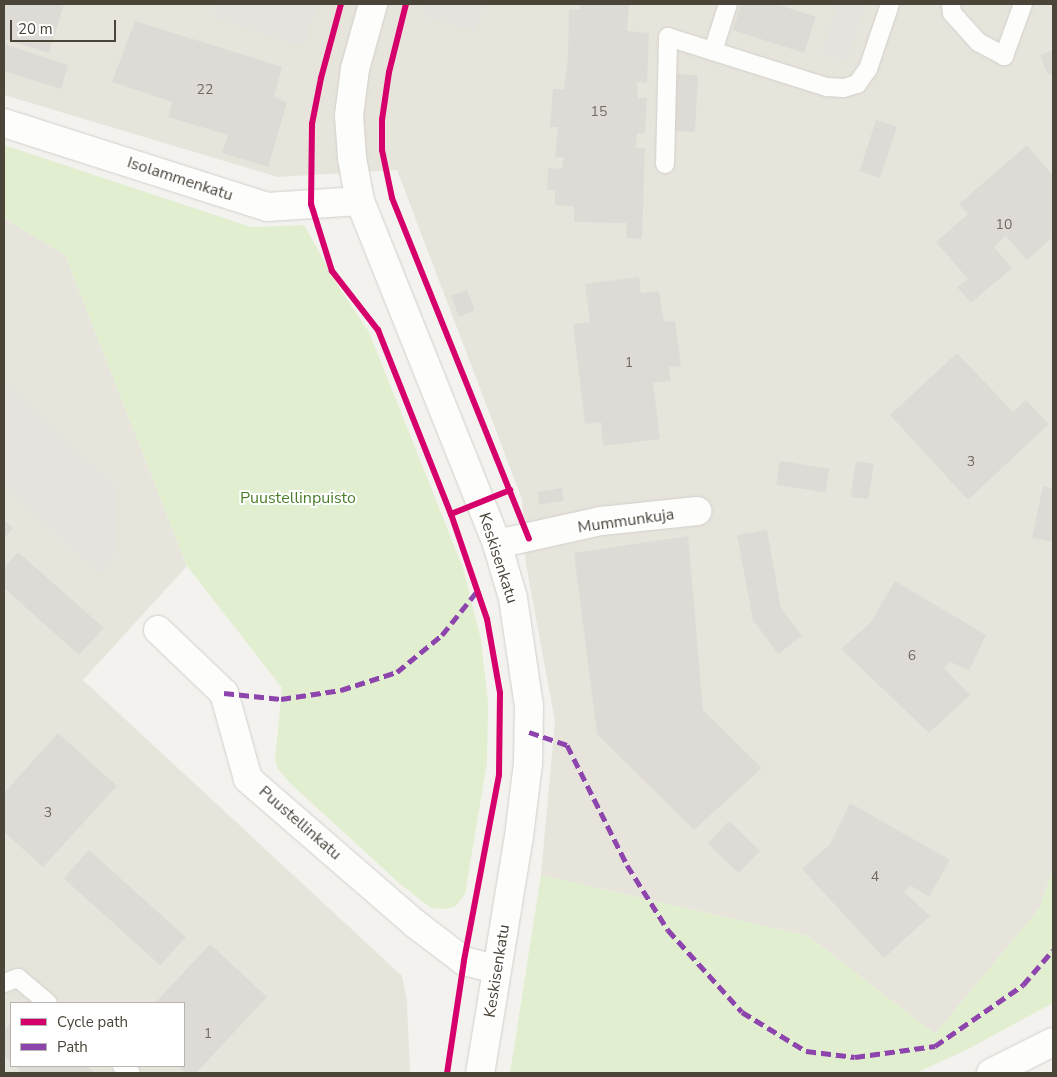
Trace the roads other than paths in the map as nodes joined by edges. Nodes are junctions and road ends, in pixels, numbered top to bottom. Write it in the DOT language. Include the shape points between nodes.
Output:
graph roads {
  1 [pos="373,4"];
  2 [pos="728,4"];
  3 [pos="890,4"];
  4 [pos="950,4"];
  5 [pos="1023,4"];
  6 [pos="713,51"];
  7 [pos="4,123"];
  8 [pos="665,164"];
  9 [pos="360,201"];
  10 [pos="697,511"];
  11 [pos="497,544"];
  12 [pos="158,630"];
  13 [pos="498,969"];
  14 [pos="4,983"];
  15 [pos="47,1002"];
  16 [pos="1053,1042"];
  17 [pos="480,1073"];
  18 [pos="991,1073"];
  1 -- 9 [label="street, Keskisenkatu" via="355,69 349,115"];
  2 -- 6 [label="lane"];
  3 -- 6 [label="lane" via="868,69 856,84 844,88 828,87"];
  4 -- 5 [label="lane" via="952,13 978,42 1004,56"];
  6 -- 8 [label="lane" via="668,37"];
  7 -- 9 [label="street, Isolammenkatu" via="267,207"];
  9 -- 11 [label="street, Keskisenkatu"];
  10 -- 11 [label="street, Mummunkuja" via="601,521"];
  11 -- 13 [label="street, Keskisenkatu" via="513,598 529,706 528,763"];
  12 -- 13 [label="street, Puustellinkatu" via="224,693 248,779 414,923 464,961"];
  13 -- 17 [label="street, Keskisenkatu"];
  14 -- 15 [label="lane" via="18,978"];
  16 -- 18 [label="street"];
}
